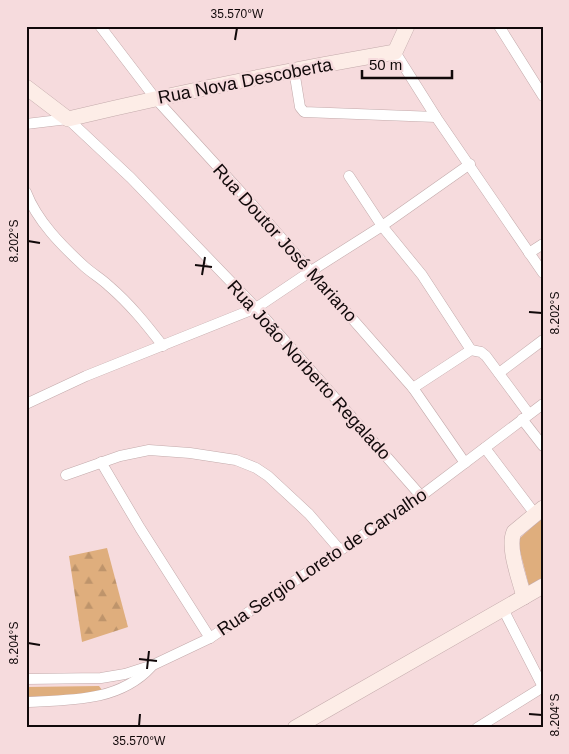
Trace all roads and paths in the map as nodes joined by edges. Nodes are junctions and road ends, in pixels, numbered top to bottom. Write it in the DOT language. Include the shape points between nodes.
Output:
graph roads {
  1 [pos="100,26"];
  2 [pos="407,26"];
  3 [pos="499,26"];
  4 [pos="395,52"];
  5 [pos="294,70"];
  6 [pos="26,87"];
  7 [pos="543,96"];
  8 [pos="156,98"];
  9 [pos="436,117"];
  10 [pos="68,119"];
  11 [pos="26,124"];
  12 [pos="470,164"];
  13 [pos="349,176"];
  14 [pos="26,192"];
  15 [pos="382,226"];
  16 [pos="543,244"];
  17 [pos="529,253"];
  18 [pos="311,271"];
  19 [pos="543,273"];
  20 [pos="256,308"];
  21 [pos="543,340"];
  22 [pos="163,346"];
  23 [pos="471,350"];
  24 [pos="499,373"];
  25 [pos="414,388"];
  26 [pos="26,404"];
  27 [pos="543,404"];
  28 [pos="526,416"];
  29 [pos="543,446"];
  30 [pos="485,448"];
  31 [pos="101,462"];
  32 [pos="465,463"];
  33 [pos="66,475"];
  34 [pos="421,496"];
  35 [pos="539,511"];
  36 [pos="340,550"];
  37 [pos="543,586"];
  38 [pos="524,597"];
  39 [pos="503,610"];
  40 [pos="210,638"];
  41 [pos="153,665"];
  42 [pos="26,679"];
  43 [pos="543,687"];
  44 [pos="26,702"];
  45 [pos="295,728"];
  46 [pos="477,728"];
  1 -- 8 [label="street, Rua Doutor José Mariano"];
  2 -- 4 [label="main road"];
  3 -- 7 [label="street"];
  4 -- 5 [label="main road, Rua Nova Descoberta"];
  4 -- 9 [label="street"];
  5 -- 8 [label="main road, Rua Nova Descoberta"];
  5 -- 9 [label="street" via="301,110 308,113"];
  6 -- 10 [label="main road"];
  8 -- 10 [label="main road, Rua Nova Descoberta"];
  8 -- 18 [label="street, Rua Doutor José Mariano"];
  9 -- 12 [label="street"];
  10 -- 11 [label="street"];
  10 -- 20 [label="street, Rua João Norberto Regalado" via="131,178"];
  12 -- 15 [label="street"];
  12 -- 17 [label="street"];
  13 -- 15 [label="street"];
  14 -- 22 [label="street" via="49,230 85,267 137,312"];
  15 -- 18 [label="street"];
  15 -- 23 [label="street" via="422,275"];
  16 -- 17 [label="street"];
  17 -- 19 [label="street"];
  18 -- 20 [label="street"];
  18 -- 25 [label="street, Rua Doutor José Mariano"];
  20 -- 22 [label="street"];
  20 -- 34 [label="street, Rua João Norberto Regalado"];
  21 -- 24 [label="street"];
  22 -- 26 [label="street"];
  23 -- 24 [label="street" via="486,356"];
  23 -- 25 [label="street"];
  24 -- 28 [label="street"];
  25 -- 32 [label="street, Rua Doutor José Mariano"];
  27 -- 28 [label="street, Rua Sergio Loreto de Carvalho"];
  28 -- 29 [label="street"];
  28 -- 30 [label="street, Rua Sergio Loreto de Carvalho"];
  30 -- 32 [label="street, Rua Sergio Loreto de Carvalho"];
  30 -- 35 [label="street"];
  31 -- 33 [label="street"];
  31 -- 36 [label="street" via="149,450 162,450 246,463 268,476 309,514"];
  31 -- 40 [label="street"];
  32 -- 34 [label="street, Rua Sergio Loreto de Carvalho"];
  34 -- 36 [label="street, Rua Sergio Loreto de Carvalho"];
  35 -- 38 [label="main road" via="511,537"];
  36 -- 40 [label="street, Rua Sergio Loreto de Carvalho"];
  37 -- 38 [label="main road"];
  38 -- 39 [label="main road"];
  39 -- 43 [label="street"];
  39 -- 45 [label="main road"];
  40 -- 41 [label="street, Rua Sergio Loreto de Carvalho"];
  41 -- 42 [label="street, Rua Sergio Loreto de Carvalho" via="101,678"];
  41 -- 44 [label="street, Rua Sergio Loreto de Carvalho" via="114,692 79,699"];
  43 -- 46 [label="street"];
}
